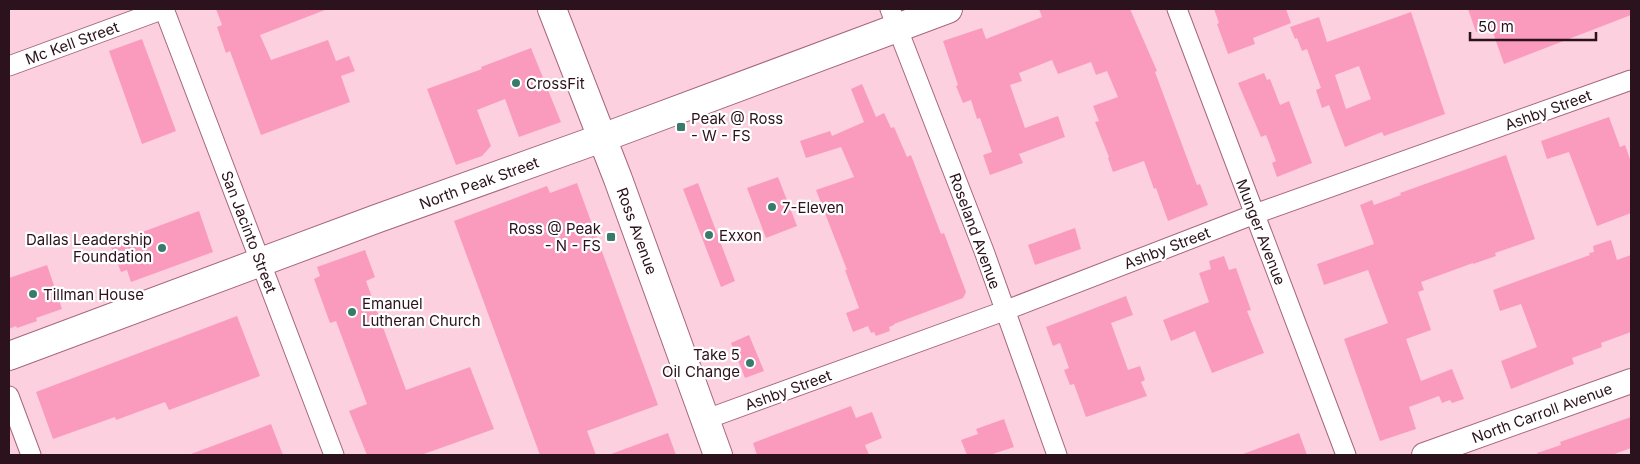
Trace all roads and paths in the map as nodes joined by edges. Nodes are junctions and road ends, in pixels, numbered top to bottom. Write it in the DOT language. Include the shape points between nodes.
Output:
graph roads {
  1 [pos="164,9"];
  2 [pos="552,9"];
  3 [pos="948,9"];
  4 [pos="1177,9"];
  5 [pos="893,18"];
  6 [pos="9,66"];
  7 [pos="1631,80"];
  8 [pos="602,138"];
  9 [pos="1254,214"];
  10 [pos="260,263"];
  11 [pos="1004,311"];
  12 [pos="9,356"];
  13 [pos="1631,381"];
  14 [pos="9,396"];
  15 [pos="704,420"];
  16 [pos="31,455"];
  17 [pos="334,455"];
  18 [pos="718,455"];
  19 [pos="1056,455"];
  20 [pos="1346,455"];
  21 [pos="1424,455"];
  1 -- 6 [label="street, Mc Kell Street"];
  1 -- 10 [label="street, San Jacinto Street"];
  2 -- 8 [label="main road, Ross Avenue"];
  3 -- 5 [label="main road, North Peak Street"];
  4 -- 9 [label="street, Munger Avenue"];
  5 -- 8 [label="main road, North Peak Street"];
  5 -- 11 [label="street, Roseland Avenue" via="984,251"];
  7 -- 9 [label="street, Ashby Street"];
  8 -- 10 [label="main road, North Peak Street"];
  8 -- 15 [label="main road, Ross Avenue"];
  9 -- 11 [label="street, Ashby Street"];
  9 -- 20 [label="street, Munger Avenue"];
  10 -- 12 [label="main road, North Peak Street"];
  10 -- 17 [label="street, San Jacinto Street"];
  11 -- 15 [label="street, Ashby Street"];
  11 -- 19 [label="street, Roseland Avenue"];
  13 -- 21 [label="street, North Carroll Avenue"];
  14 -- 16 [label="street"];
  15 -- 18 [label="main road, Ross Avenue"];
}
